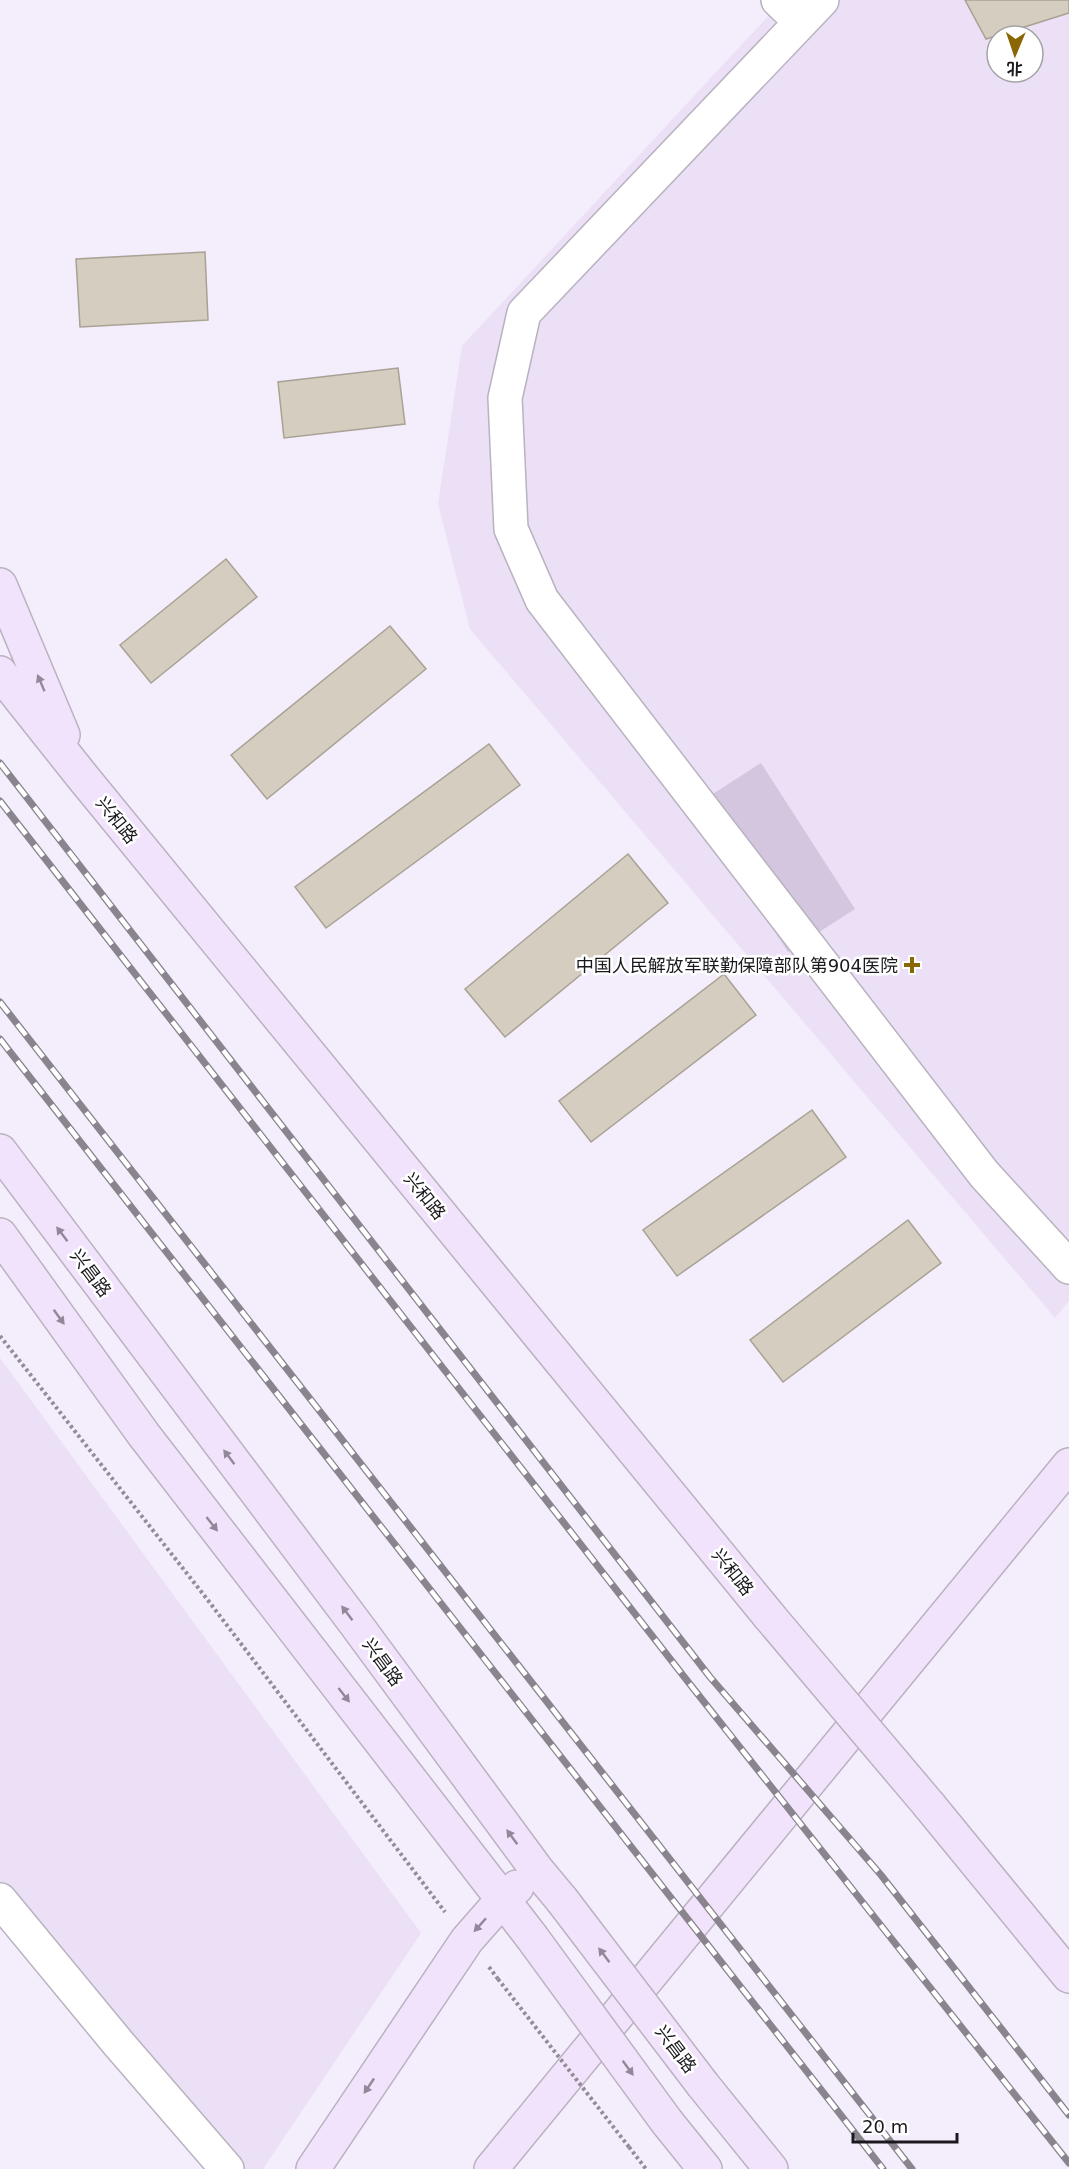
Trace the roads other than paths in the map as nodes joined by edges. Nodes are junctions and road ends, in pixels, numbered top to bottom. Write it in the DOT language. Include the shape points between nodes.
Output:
graph roads {
  1 [pos="778,0"];
  2 [pos="812,11"];
  3 [pos="0,585"];
  4 [pos="0,674"];
  5 [pos="81,775"];
  6 [pos="0,1151"];
  7 [pos="0,1235"];
  8 [pos="1069,1267"];
  9 [pos="1069,1465"];
  10 [pos="537,1870"];
  11 [pos="0,1900"];
  12 [pos="502,1900"];
  13 [pos="1069,1976"];
  14 [pos="738,2127"];
  15 [pos="701,2168"];
  16 [pos="227,2169"];
  17 [pos="313,2169"];
  18 [pos="491,2169"];
  19 [pos="771,2169"];
  1 -- 2 [label="street"];
  2 -- 8 [label="street" via="524,313 505,398 511,529 542,600 984,1174"];
  5 -- 3 [label="main road, one-way"];
  4 -- 5 [label="main road, 兴和路"];
  5 -- 13 [label="main road, 兴和路, bridge"];
  10 -- 6 [label="main road, 兴昌路, one-way"];
  7 -- 12 [label="main road, one-way" via="144,1435"];
  9 -- 18 [label="main road"];
  10 -- 12 [label="main road"];
  14 -- 10 [label="main road, 兴昌路, one-way, bridge"];
  11 -- 16 [label="street"];
  12 -- 15 [label="main road, one-way, bridge"];
  12 -- 17 [label="main road, one-way" via="467,1940"];
  14 -- 15 [label="main road"];
  14 -- 19 [label="main road, 兴昌路"];
}
